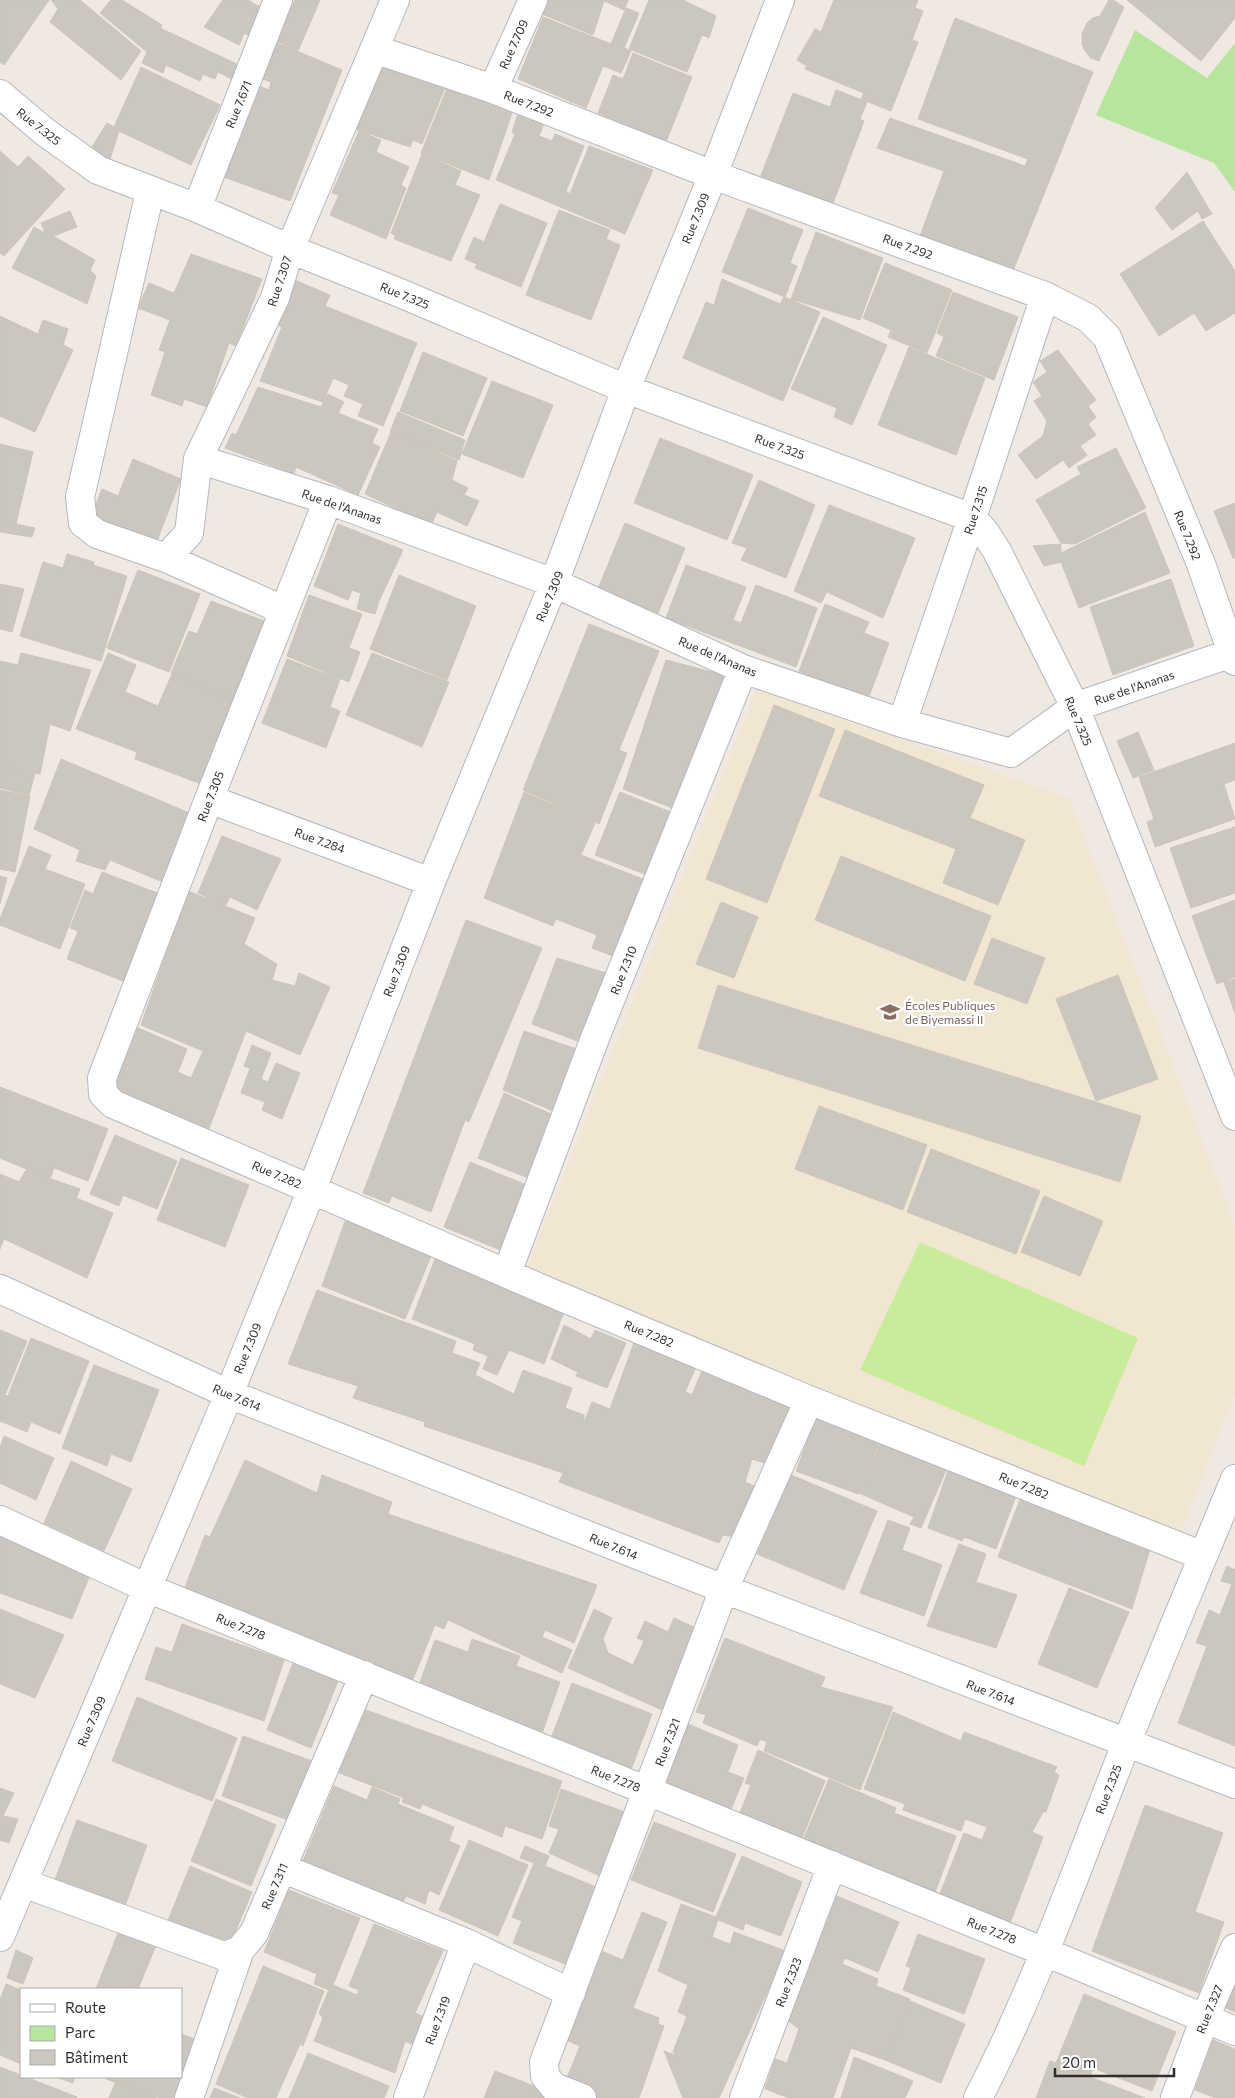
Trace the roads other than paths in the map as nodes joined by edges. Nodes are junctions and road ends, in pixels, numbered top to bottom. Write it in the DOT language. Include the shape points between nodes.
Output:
graph roads {
  1 [pos="278,0"];
  2 [pos="395,0"];
  3 [pos="533,0"];
  4 [pos="780,0"];
  5 [pos="374,49"];
  6 [pos="493,88"];
  7 [pos="0,94"];
  8 [pos="713,175"];
  9 [pos="150,192"];
  10 [pos="197,208"];
  11 [pos="290,249"];
  12 [pos="1045,296"];
  13 [pos="626,389"];
  14 [pos="198,459"];
  15 [pos="328,500"];
  16 [pos="972,518"];
  17 [pos="166,558"];
  18 [pos="554,583"];
  19 [pos="283,610"];
  20 [pos="1234,655"];
  21 [pos="743,669"];
  22 [pos="1075,707"];
  23 [pos="902,723"];
  24 [pos="209,799"];
  25 [pos="431,882"];
  26 [pos="103,1094"];
  27 [pos="1235,1116"];
  28 [pos="312,1189"];
  29 [pos="507,1273"];
  30 [pos="0,1289"];
  31 [pos="228,1394"];
  32 [pos="809,1400"];
  33 [pos="1235,1479"];
  34 [pos="0,1520"];
  35 [pos="1203,1556"];
  36 [pos="147,1588"];
  37 [pos="724,1589"];
  38 [pos="364,1675"];
  39 [pos="1126,1743"];
  40 [pos="1235,1784"];
  41 [pos="648,1791"];
  42 [pos="832,1866"];
  43 [pos="282,1868"];
  44 [pos="23,1883"];
  45 [pos="0,1937"];
  46 [pos="466,1943"];
  47 [pos="1235,1948"];
  48 [pos="240,1950"];
  49 [pos="1045,1952"];
  50 [pos="571,1993"];
  51 [pos="1205,2018"];
  52 [pos="1235,2031"];
  53 [pos="189,2098"];
  54 [pos="408,2098"];
  55 [pos="582,2098"];
  56 [pos="744,2098"];
  57 [pos="978,2098"];
  58 [pos="1175,2098"];
  1 -- 10 [label="street, Rue 7.671"];
  2 -- 5 [label="street, Rue 7.307"];
  3 -- 6 [label="street, Rue 7.709"];
  4 -- 8 [label="street, Rue 7.309"];
  5 -- 6 [label="street, Rue 7.292"];
  5 -- 11 [label="street, Rue 7.307"];
  6 -- 8 [label="street, Rue 7.292"];
  7 -- 9 [label="street, Rue 7.325" via="98,170"];
  8 -- 12 [label="street, Rue 7.292"];
  8 -- 13 [label="street, Rue 7.309"];
  9 -- 10 [label="street, Rue 7.325"];
  9 -- 17 [label="street" via="80,497 83,523 97,534"];
  10 -- 11 [label="street, Rue 7.325"];
  11 -- 13 [label="street, Rue 7.325"];
  11 -- 14 [label="street, Rue 7.307" via="275,298"];
  12 -- 16 [label="street, Rue 7.315"];
  12 -- 20 [label="street, Rue 7.292" via="1088,318 1106,337 1201,564"];
  13 -- 16 [label="street, Rue 7.325"];
  13 -- 18 [label="street, Rue 7.309"];
  14 -- 15 [label="street, Rue de l'Ananas"];
  14 -- 17 [label="street, Rue 7.307" via="189,533"];
  15 -- 18 [label="street, Rue de l'Ananas"];
  15 -- 19 [label="street, Rue 7.305"];
  16 -- 22 [label="street, Rue 7.325" via="997,551"];
  16 -- 23 [label="street, Rue 7.315"];
  17 -- 19 [label="street"];
  18 -- 21 [label="street, Rue de l'Ananas"];
  18 -- 25 [label="street, Rue 7.309"];
  19 -- 24 [label="street, Rue 7.305"];
  20 -- 22 [label="street, Rue de l'Ananas"];
  21 -- 23 [label="street, Rue de l'Ananas"];
  21 -- 29 [label="street, Rue 7.310" via="596,1038"];
  22 -- 23 [label="street, Rue de l'Ananas" via="1011,753"];
  22 -- 27 [label="street, Rue 7.325"];
  24 -- 25 [label="street, Rue 7.284"];
  24 -- 26 [label="street, Rue 7.305" via="102,1078"];
  25 -- 28 [label="street, Rue 7.309"];
  26 -- 28 [label="street, Rue 7.282" via="113,1104"];
  28 -- 29 [label="street, Rue 7.282" via="438,1246"];
  28 -- 31 [label="street, Rue 7.309"];
  29 -- 32 [label="street, Rue 7.282"];
  30 -- 31 [label="street, Rue 7.614"];
  31 -- 36 [label="street, Rue 7.309"];
  31 -- 37 [label="street, Rue 7.614"];
  32 -- 35 [label="street, Rue 7.282"];
  32 -- 37 [label="street, Rue 7.321"];
  33 -- 35 [label="street, Rue 7.325"];
  34 -- 36 [label="street, Rue 7.278"];
  35 -- 39 [label="street, Rue 7.325"];
  36 -- 38 [label="street, Rue 7.278"];
  36 -- 44 [label="street, Rue 7.309"];
  37 -- 39 [label="street, Rue 7.614"];
  37 -- 41 [label="street, Rue 7.321"];
  38 -- 41 [label="street, Rue 7.278"];
  38 -- 43 [label="street, Rue 7.311"];
  39 -- 40 [label="street, Rue 7.614"];
  39 -- 49 [label="street, Rue 7.325"];
  41 -- 42 [label="street, Rue 7.278"];
  41 -- 50 [label="street, Rue 7.321"];
  42 -- 49 [label="street, Rue 7.278"];
  42 -- 56 [label="street, Rue 7.323"];
  43 -- 46 [label="street"];
  43 -- 48 [label="street, Rue 7.311" via="254,1933"];
  44 -- 45 [label="street, Rue 7.309"];
  44 -- 48 [label="street" via="224,1956"];
  46 -- 50 [label="street"];
  46 -- 54 [label="street, Rue 7.319"];
  47 -- 51 [label="street, Rue 7.327"];
  48 -- 53 [label="street, Rue 7.311"];
  49 -- 51 [label="street, Rue 7.278"];
  49 -- 57 [label="street, Rue 7.325"];
  50 -- 55 [label="street, Rue 7.321" via="544,2062 545,2076 554,2087"];
  51 -- 52 [label="street, Rue 7.278"];
  51 -- 58 [label="street, Rue 7.327"];
}
